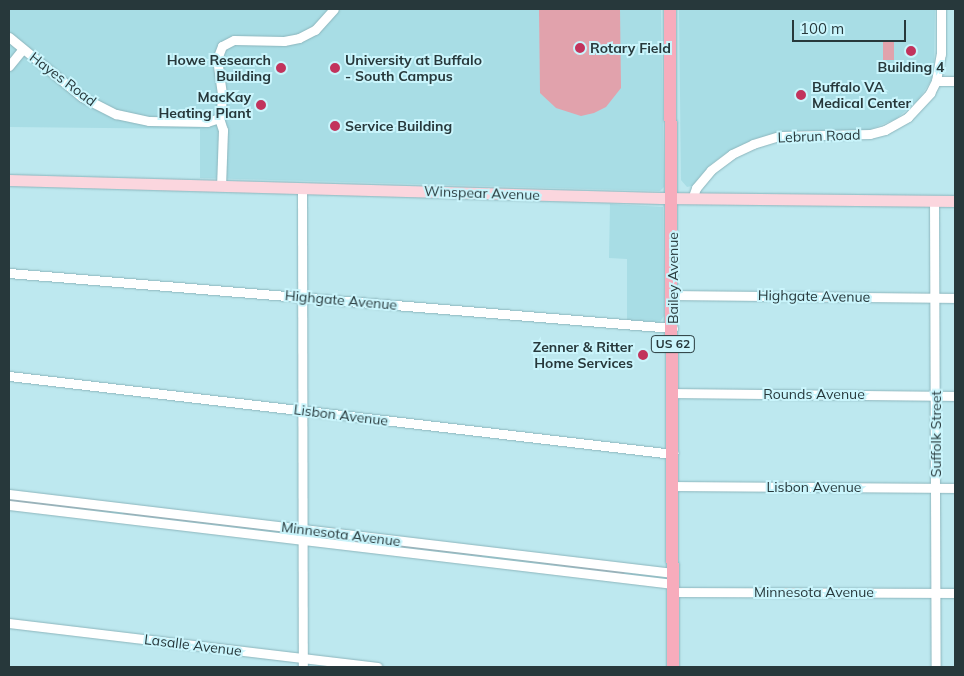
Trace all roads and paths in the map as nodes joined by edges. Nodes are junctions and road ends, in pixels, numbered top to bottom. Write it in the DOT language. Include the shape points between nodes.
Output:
graph roads {
  1 [pos="334,9"];
  2 [pos="670,9"];
  3 [pos="941,9"];
  4 [pos="9,37"];
  5 [pos="23,49"];
  6 [pos="9,66"];
  7 [pos="936,81"];
  8 [pos="955,81"];
  9 [pos="219,118"];
  10 [pos="9,180"];
  11 [pos="221,186"];
  12 [pos="302,188"];
  13 [pos="672,198"];
  14 [pos="692,199"];
  15 [pos="934,200"];
  16 [pos="955,201"];
  17 [pos="9,273"];
  18 [pos="673,295"];
  19 [pos="302,297"];
  20 [pos="935,298"];
  21 [pos="955,298"];
  22 [pos="673,328"];
  23 [pos="9,376"];
  24 [pos="673,393"];
  25 [pos="935,395"];
  26 [pos="955,396"];
  27 [pos="302,411"];
  28 [pos="673,454"];
  29 [pos="673,486"];
  30 [pos="936,488"];
  31 [pos="955,488"];
  32 [pos="9,494"];
  33 [pos="9,505"];
  34 [pos="118,508"];
  35 [pos="116,518"];
  36 [pos="302,529"];
  37 [pos="302,540"];
  38 [pos="488,550"];
  39 [pos="486,562"];
  40 [pos="673,583"];
  41 [pos="936,593"];
  42 [pos="955,593"];
  43 [pos="9,623"];
  44 [pos="303,663"];
  45 [pos="376,667"];
  46 [pos="673,667"];
  47 [pos="936,667"];
  1 -- 9 [label="street" via="315,30 299,38 284,41 234,40 222,46 218,55 222,106"];
  2 -- 13 [label="main road, Bailey Avenue / US 62"];
  3 -- 7 [label="street, Lebrun Road" via="941,54"];
  4 -- 5 [label="street, Hayes Road"];
  5 -- 6 [label="street"];
  5 -- 9 [label="street, Hayes Road" via="82,97 116,114 149,121 207,122"];
  7 -- 8 [label="street"];
  7 -- 14 [label="street, Lebrun Road" via="914,111 885,130 853,136 780,136 742,149 702,180"];
  9 -- 11 [label="street" via="223,130"];
  10 -- 11 [label="street, Winspear Avenue"];
  11 -- 12 [label="street, Winspear Avenue"];
  12 -- 13 [label="street, Winspear Avenue"];
  12 -- 19 [label="street"];
  13 -- 14 [label="street, Winspear Avenue"];
  13 -- 18 [label="main road, Bailey Avenue / US 62"];
  14 -- 15 [label="street, Winspear Avenue"];
  15 -- 16 [label="street, Winspear Avenue"];
  15 -- 20 [label="street, Suffolk Street"];
  17 -- 19 [label="street, Highgate Avenue"];
  18 -- 20 [label="street, Highgate Avenue"];
  18 -- 22 [label="main road, Bailey Avenue / US 62"];
  19 -- 22 [label="street, Highgate Avenue"];
  19 -- 27 [label="street"];
  20 -- 21 [label="street, Highgate Avenue"];
  20 -- 25 [label="street, Suffolk Street"];
  22 -- 24 [label="main road, Bailey Avenue / US 62"];
  23 -- 27 [label="street, Lisbon Avenue"];
  24 -- 25 [label="street, Rounds Avenue"];
  24 -- 28 [label="main road, Bailey Avenue / US 62"];
  25 -- 26 [label="street, Rounds Avenue"];
  25 -- 30 [label="street, Suffolk Street"];
  27 -- 28 [label="street, Lisbon Avenue"];
  27 -- 36 [label="street"];
  28 -- 29 [label="main road, Bailey Avenue / US 62"];
  29 -- 30 [label="street, Lisbon Avenue"];
  29 -- 40 [label="main road, Bailey Avenue / US 62"];
  30 -- 31 [label="street, Lisbon Avenue"];
  30 -- 41 [label="street, Suffolk Street"];
  32 -- 34 [label="street, Minnesota Avenue"];
  33 -- 35 [label="street, Minnesota Avenue"];
  34 -- 35 [label="street"];
  34 -- 36 [label="street, Minnesota Avenue"];
  35 -- 37 [label="street, Minnesota Avenue"];
  36 -- 37 [label="street"];
  36 -- 38 [label="street, Minnesota Avenue"];
  37 -- 39 [label="street, Minnesota Avenue"];
  37 -- 44 [label="street"];
  38 -- 39 [label="street"];
  38 -- 40 [label="street, Minnesota Avenue"];
  39 -- 40 [label="street, Minnesota Avenue"];
  40 -- 41 [label="street, Minnesota Avenue"];
  40 -- 46 [label="main road, Bailey Avenue / US 62"];
  41 -- 42 [label="street, Minnesota Avenue"];
  41 -- 47 [label="street, Suffolk Street"];
  43 -- 44 [label="street, Lasalle Avenue"];
  44 -- 45 [label="street, Lasalle Avenue"];
}
